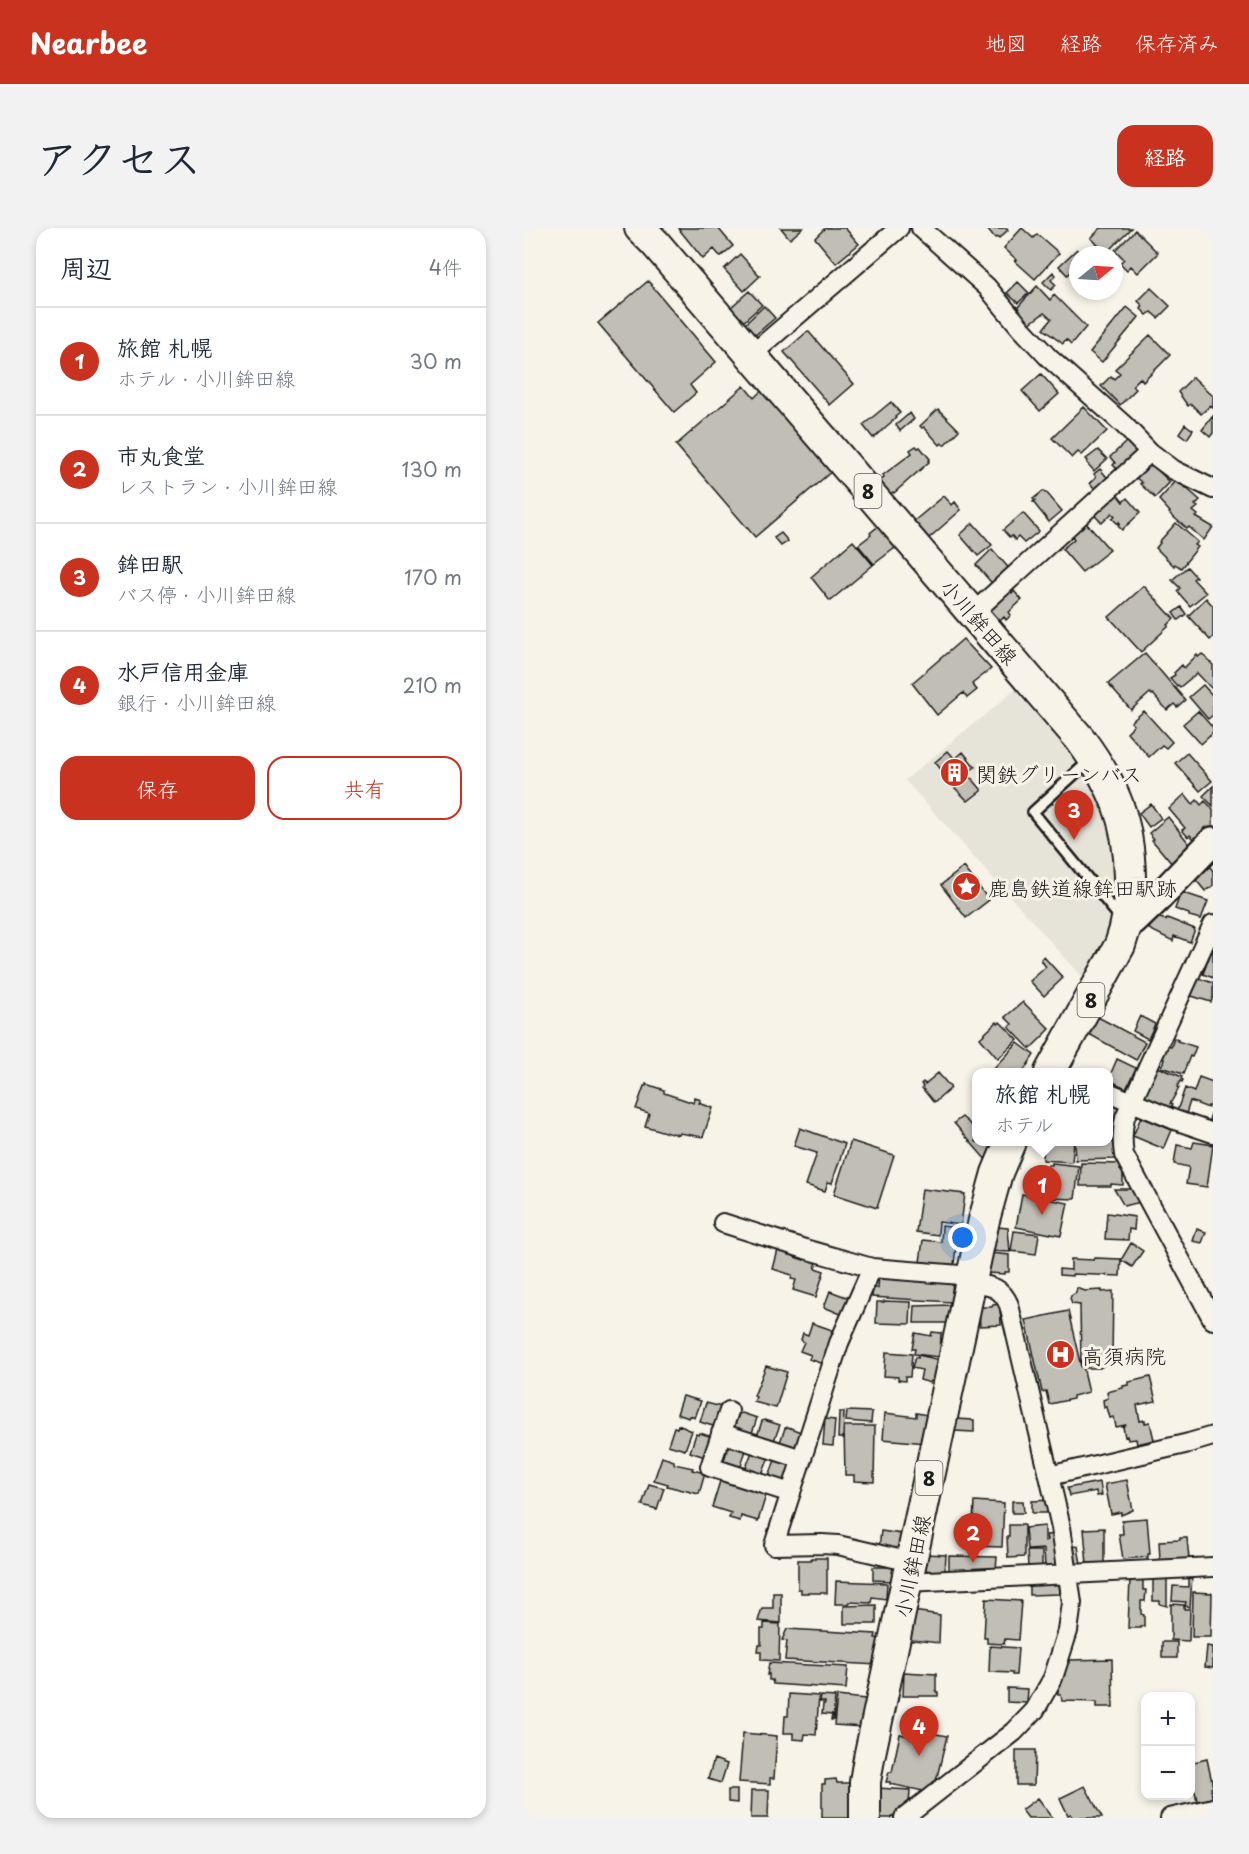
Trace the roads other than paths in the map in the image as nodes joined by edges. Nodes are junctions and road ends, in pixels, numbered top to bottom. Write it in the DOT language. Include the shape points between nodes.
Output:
graph roads {
  1 [pos="640,228"];
  2 [pos="899,228"];
  3 [pos="921,228"];
  4 [pos="750,356"];
  5 [pos="1150,452"];
  6 [pos="1213,489"];
  7 [pos="973,613"];
  8 [pos="1093,757"];
  9 [pos="1213,841"];
  10 [pos="1213,924"];
  11 [pos="1126,925"];
  12 [pos="1057,1068"];
  13 [pos="1113,1094"];
  14 [pos="1130,1103"];
  15 [pos="1213,1133"];
  16 [pos="1008,1146"];
  17 [pos="723,1223"];
  18 [pos="872,1268"];
  19 [pos="972,1280"];
  20 [pos="1213,1320"];
  21 [pos="729,1411"];
  22 [pos="721,1433"];
  23 [pos="1213,1436"];
  24 [pos="802,1459"];
  25 [pos="1049,1476"];
  26 [pos="791,1493"];
  27 [pos="1213,1568"];
  28 [pos="909,1572"];
  29 [pos="1069,1574"];
  30 [pos="1213,1808"];
  31 [pos="865,1818"];
  32 [pos="904,1818"];
  33 [pos="1170,1818"];
  1 -- 4 [label="main road, 小川鉾田線 / 8"];
  2 -- 4 [label="street"];
  3 -- 5 [label="street" via="987,287 1049,358"];
  4 -- 7 [label="main road, 小川鉾田線 / 8"];
  5 -- 6 [label="street" via="1174,470"];
  5 -- 7 [label="street"];
  7 -- 8 [label="main road, 小川鉾田線 / 8"];
  8 -- 11 [label="main road, 小川鉾田線 / 8" via="1113,791 1127,830 1130,890"];
  8 -- 11 [label="lane" via="1033,812"];
  9 -- 11 [label="street"];
  10 -- 14 [label="street"];
  11 -- 12 [label="main road, 小川鉾田線 / 8" via="1120,945"];
  13 -- 14 [label="street"];
  14 -- 15 [label="street"];
  14 -- 20 [label="street" via="1122,1130 1124,1155"];
  16 -- 19 [label="main road, 小川鉾田線 / 8" via="990,1191"];
  17 -- 18 [label="street"];
  18 -- 19 [label="street"];
  18 -- 24 [label="street" via="839,1343"];
  19 -- 25 [label="street" via="1000,1290 1009,1305"];
  19 -- 28 [label="main road, 小川鉾田線 / 8"];
  21 -- 22 [label="street"];
  22 -- 24 [label="street"];
  22 -- 26 [label="street" via="710,1467"];
  23 -- 25 [label="street"];
  24 -- 26 [label="street"];
  25 -- 29 [label="street"];
  26 -- 28 [label="street" via="774,1545 838,1545"];
  27 -- 29 [label="street"];
  28 -- 29 [label="street"];
  28 -- 31 [label="main road, 小川鉾田線 / 8" via="865,1782"];
  29 -- 32 [label="street" via="1072,1603 1068,1630 1053,1678 1035,1710 1014,1732"];
  30 -- 33 [label="street"];
}
